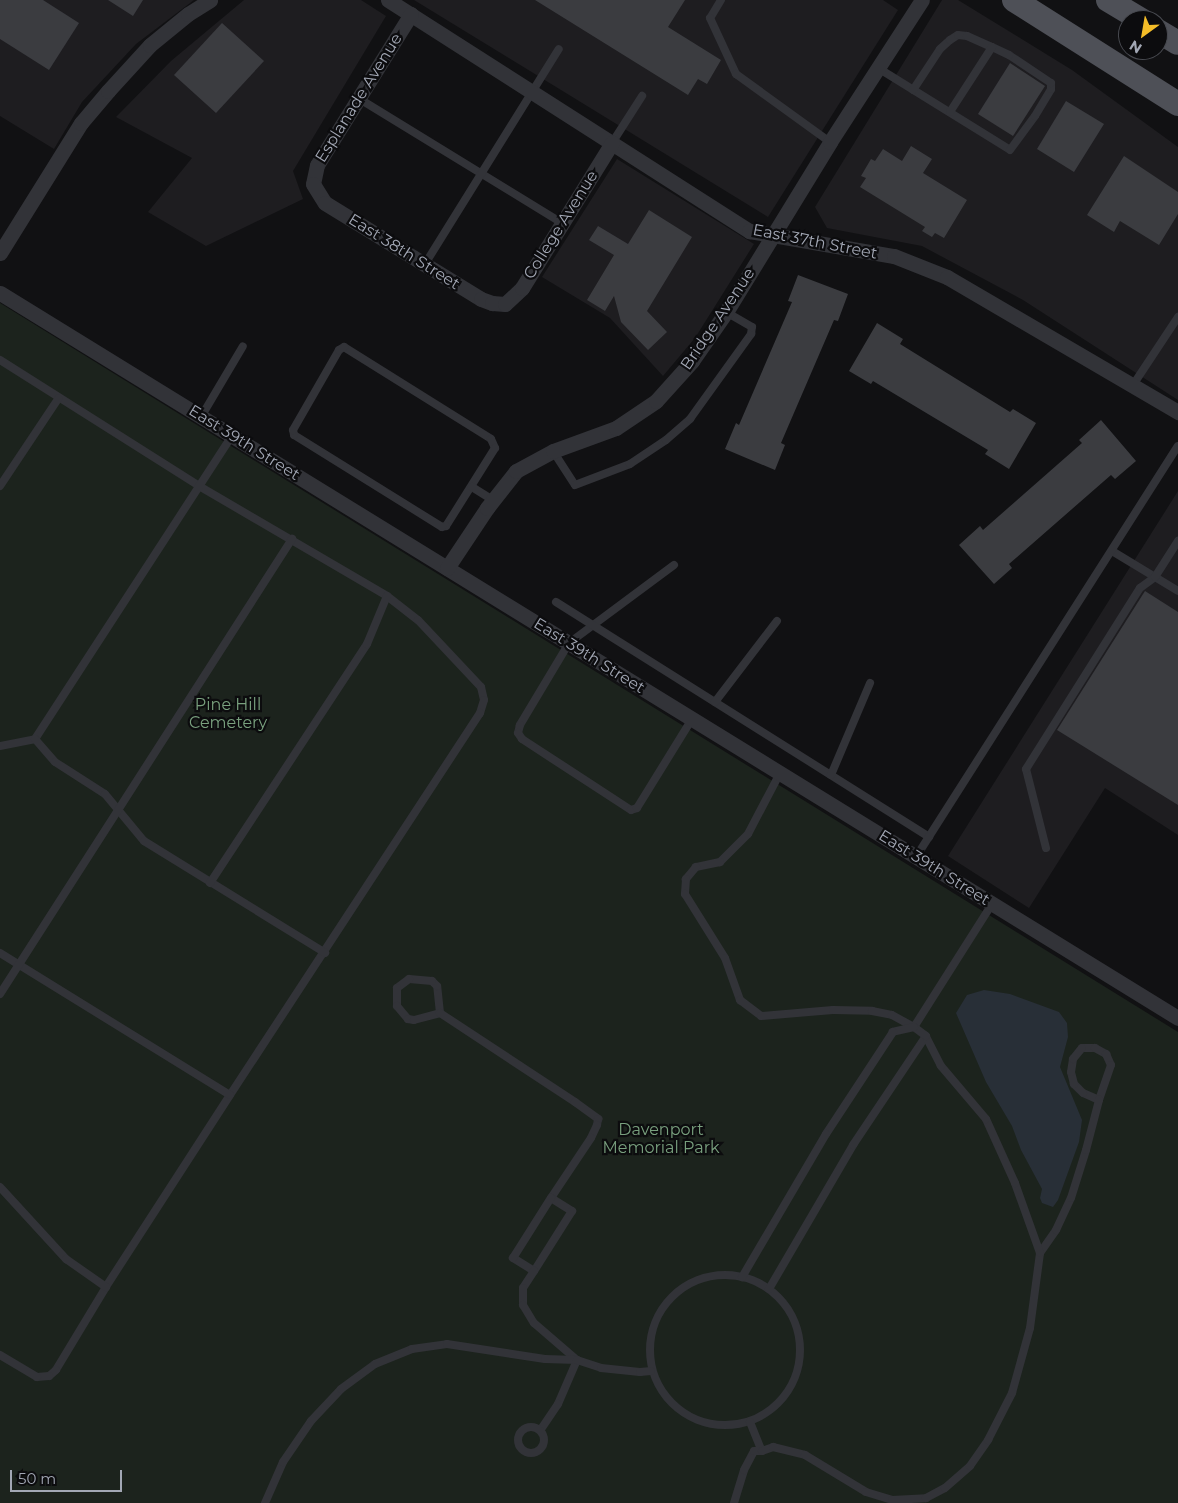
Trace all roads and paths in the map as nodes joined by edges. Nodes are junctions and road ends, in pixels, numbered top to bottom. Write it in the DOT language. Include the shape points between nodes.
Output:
graph roads {
  1 [pos="210,0"];
  2 [pos="388,0"];
  3 [pos="721,0"];
  4 [pos="1014,0"];
  5 [pos="1108,0"];
  6 [pos="919,1"];
  7 [pos="1124,10"];
  8 [pos="410,14"];
  9 [pos="992,47"];
  10 [pos="559,49"];
  11 [pos="878,68"];
  12 [pos="913,90"];
  13 [pos="532,92"];
  14 [pos="642,96"];
  15 [pos="358,98"];
  16 [pos="1178,104"];
  17 [pos="950,112"];
  18 [pos="830,142"];
  19 [pos="612,143"];
  20 [pos="482,174"];
  21 [pos="313,184"];
  22 [pos="562,223"];
  23 [pos="773,236"];
  24 [pos="0,254"];
  25 [pos="425,264"];
  26 [pos="0,293"];
  27 [pos="504,304"];
  28 [pos="726,312"];
  29 [pos="1178,317"];
  30 [pos="243,346"];
  31 [pos="0,360"];
  32 [pos="1133,385"];
  33 [pos="58,398"];
  34 [pos="1178,412"];
  35 [pos="201,417"];
  36 [pos="232,436"];
  37 [pos="1178,446"];
  38 [pos="553,451"];
  39 [pos="0,486"];
  40 [pos="198,486"];
  41 [pos="472,487"];
  42 [pos="493,500"];
  43 [pos="292,539"];
  44 [pos="1178,541"];
  45 [pos="1112,551"];
  46 [pos="674,565"];
  47 [pos="447,568"];
  48 [pos="1155,577"];
  49 [pos="1178,591"];
  50 [pos="387,596"];
  51 [pos="556,602"];
  52 [pos="777,621"];
  53 [pos="593,625"];
  54 [pos="569,643"];
  55 [pos="870,683"];
  56 [pos="715,702"];
  57 [pos="692,719"];
  58 [pos="35,739"];
  59 [pos="0,746"];
  60 [pos="780,773"];
  61 [pos="831,775"];
  62 [pos="117,810"];
  63 [pos="929,837"];
  64 [pos="1046,848"];
  65 [pos="916,857"];
  66 [pos="210,883"];
  67 [pos="992,904"];
  68 [pos="0,953"];
  69 [pos="324,953"];
  70 [pos="19,964"];
  71 [pos="0,994"];
  72 [pos="440,1013"];
  73 [pos="1178,1018"];
  74 [pos="914,1027"];
  75 [pos="926,1036"];
  76 [pos="230,1095"];
  77 [pos="1099,1100"];
  78 [pos="0,1187"];
  79 [pos="551,1198"];
  80 [pos="1040,1253"];
  81 [pos="534,1271"];
  82 [pos="742,1276"];
  83 [pos="106,1287"];
  84 [pos="769,1289"];
  85 [pos="0,1355"];
  86 [pos="578,1360"];
  87 [pos="651,1370"];
  88 [pos="750,1422"];
  89 [pos="540,1431"];
  90 [pos="762,1451"];
  91 [pos="265,1503"];
  92 [pos="734,1503"];
  1 -- 24 [label="street" via="150,45 108,91 82,123"];
  2 -- 8 [label="street, East 37th Street"];
  3 -- 18 [label="lane" via="710,18 736,74"];
  4 -- 16 [label="main road"];
  5 -- 7 [label="main road"];
  6 -- 11 [label="street, Bridge Avenue"];
  8 -- 13 [label="street, East 37th Street"];
  8 -- 15 [label="street, Esplanade Avenue"];
  9 -- 12 [label="lane" via="958,35 940,49"];
  9 -- 17 [label="lane"];
  9 -- 17 [label="lane" via="1010,55 1050,83 1051,89 1039,109 1010,150"];
  10 -- 13 [label="lane"];
  11 -- 12 [label="lane"];
  11 -- 18 [label="street, Bridge Avenue"];
  12 -- 17 [label="lane"];
  13 -- 19 [label="street, East 37th Street"];
  13 -- 20 [label="lane"];
  14 -- 19 [label="lane"];
  15 -- 20 [label="lane"];
  15 -- 21 [label="street, Esplanade Avenue" via="317,165"];
  18 -- 23 [label="street, Bridge Avenue"];
  19 -- 22 [label="street, College Avenue"];
  19 -- 23 [label="street, East 37th Street" via="749,231"];
  20 -- 22 [label="lane"];
  20 -- 25 [label="lane"];
  21 -- 25 [label="street, East 38th Street" via="325,203"];
  22 -- 27 [label="street, College Avenue" via="522,288"];
  23 -- 28 [label="street, Bridge Avenue"];
  23 -- 32 [label="street, East 37th Street" via="894,256 947,277"];
  25 -- 27 [label="street, East 38th Street" via="481,299"];
  26 -- 35 [label="street, East 39th Street"];
  28 -- 38 [label="street, Bridge Avenue" via="692,361 656,401 616,428"];
  28 -- 38 [label="lane" via="752,327 751,334 690,419 666,440 630,464 575,485"];
  29 -- 32 [label="lane"];
  30 -- 35 [label="lane"];
  31 -- 33 [label="lane"];
  32 -- 34 [label="street, East 37th Street"];
  33 -- 39 [label="lane"];
  33 -- 40 [label="lane"];
  35 -- 36 [label="street, East 39th Street"];
  36 -- 40 [label="lane"];
  36 -- 47 [label="street, East 39th Street"];
  37 -- 45 [label="lane"];
  38 -- 42 [label="street, Bridge Avenue" via="516,472"];
  40 -- 43 [label="lane"];
  40 -- 58 [label="lane"];
  41 -- 41 [label="lane" via="495,448 491,439 344,347 339,350 293,430 294,435 442,527 446,526"];
  41 -- 42 [label="lane"];
  42 -- 47 [label="street, Bridge Avenue"];
  43 -- 50 [label="lane"];
  43 -- 62 [label="lane"];
  44 -- 48 [label="lane"];
  45 -- 48 [label="lane"];
  45 -- 63 [label="lane"];
  46 -- 53 [label="lane"];
  47 -- 54 [label="street, East 39th Street"];
  48 -- 49 [label="lane"];
  48 -- 64 [label="lane" via="1140,588 1026,769"];
  50 -- 66 [label="lane" via="367,644"];
  50 -- 69 [label="lane" via="418,620 481,687 484,700 480,713"];
  51 -- 53 [label="lane"];
  52 -- 56 [label="lane"];
  53 -- 54 [label="lane"];
  53 -- 56 [label="lane"];
  54 -- 57 [label="street, East 39th Street"];
  54 -- 57 [label="lane" via="518,733 522,739 631,810 637,808"];
  55 -- 61 [label="lane"];
  56 -- 61 [label="lane"];
  57 -- 60 [label="street, East 39th Street"];
  58 -- 59 [label="lane"];
  58 -- 62 [label="lane" via="55,762 105,794"];
  60 -- 65 [label="street, East 39th Street"];
  60 -- 74 [label="lane" via="748,834 720,862 696,867 686,879 686,894 725,958 740,1000 761,1016 833,1010 872,1011 892,1015"];
  61 -- 63 [label="lane"];
  62 -- 66 [label="lane" via="144,841"];
  62 -- 70 [label="lane"];
  63 -- 65 [label="lane"];
  65 -- 67 [label="street, East 39th Street"];
  66 -- 69 [label="lane"];
  67 -- 73 [label="street, East 39th Street"];
  67 -- 74 [label="lane"];
  68 -- 70 [label="lane"];
  69 -- 76 [label="lane"];
  70 -- 71 [label="lane"];
  70 -- 76 [label="lane"];
  72 -- 72 [label="lane" via="437,986 432,981 409,979 397,988 396,1006 408,1019"];
  72 -- 79 [label="lane" via="598,1119 591,1138"];
  74 -- 75 [label="lane"];
  74 -- 82 [label="lane" via="893,1032 826,1134"];
  75 -- 80 [label="lane" via="941,1066 986,1119 1015,1183"];
  75 -- 84 [label="lane" via="854,1145"];
  76 -- 83 [label="lane"];
  77 -- 77 [label="lane" via="1111,1065 1106,1054 1095,1048 1082,1048 1073,1059 1071,1072 1074,1084"];
  77 -- 80 [label="lane" via="1071,1198 1056,1230"];
  78 -- 83 [label="lane" via="66,1259"];
  79 -- 81 [label="lane" via="572,1211"];
  79 -- 81 [label="lane" via="512,1258"];
  80 -- 90 [label="lane" via="1030,1328 1012,1393 988,1440 970,1466 945,1488 926,1498 892,1500 844,1481 805,1455 780,1447"];
  81 -- 86 [label="lane" via="523,1288 523,1305 534,1323"];
  82 -- 84 [label="lane"];
  82 -- 87 [label="lane" via="718,1275 688,1284 668,1299 653,1326 649,1344"];
  83 -- 85 [label="lane" via="56,1370 49,1376 37,1377"];
  84 -- 88 [label="lane" via="792,1315 799,1337 799,1364 785,1395 774,1408"];
  86 -- 87 [label="lane" via="601,1368"];
  86 -- 89 [label="lane" via="558,1404"];
  86 -- 91 [label="lane" via="544,1359 447,1344 412,1349 375,1364 341,1389 310,1421 283,1462"];
  87 -- 88 [label="lane" via="659,1389 676,1409 702,1422 728,1426"];
  88 -- 90 [label="lane"];
  90 -- 92 [label="lane" via="754,1451 744,1470"];
}
